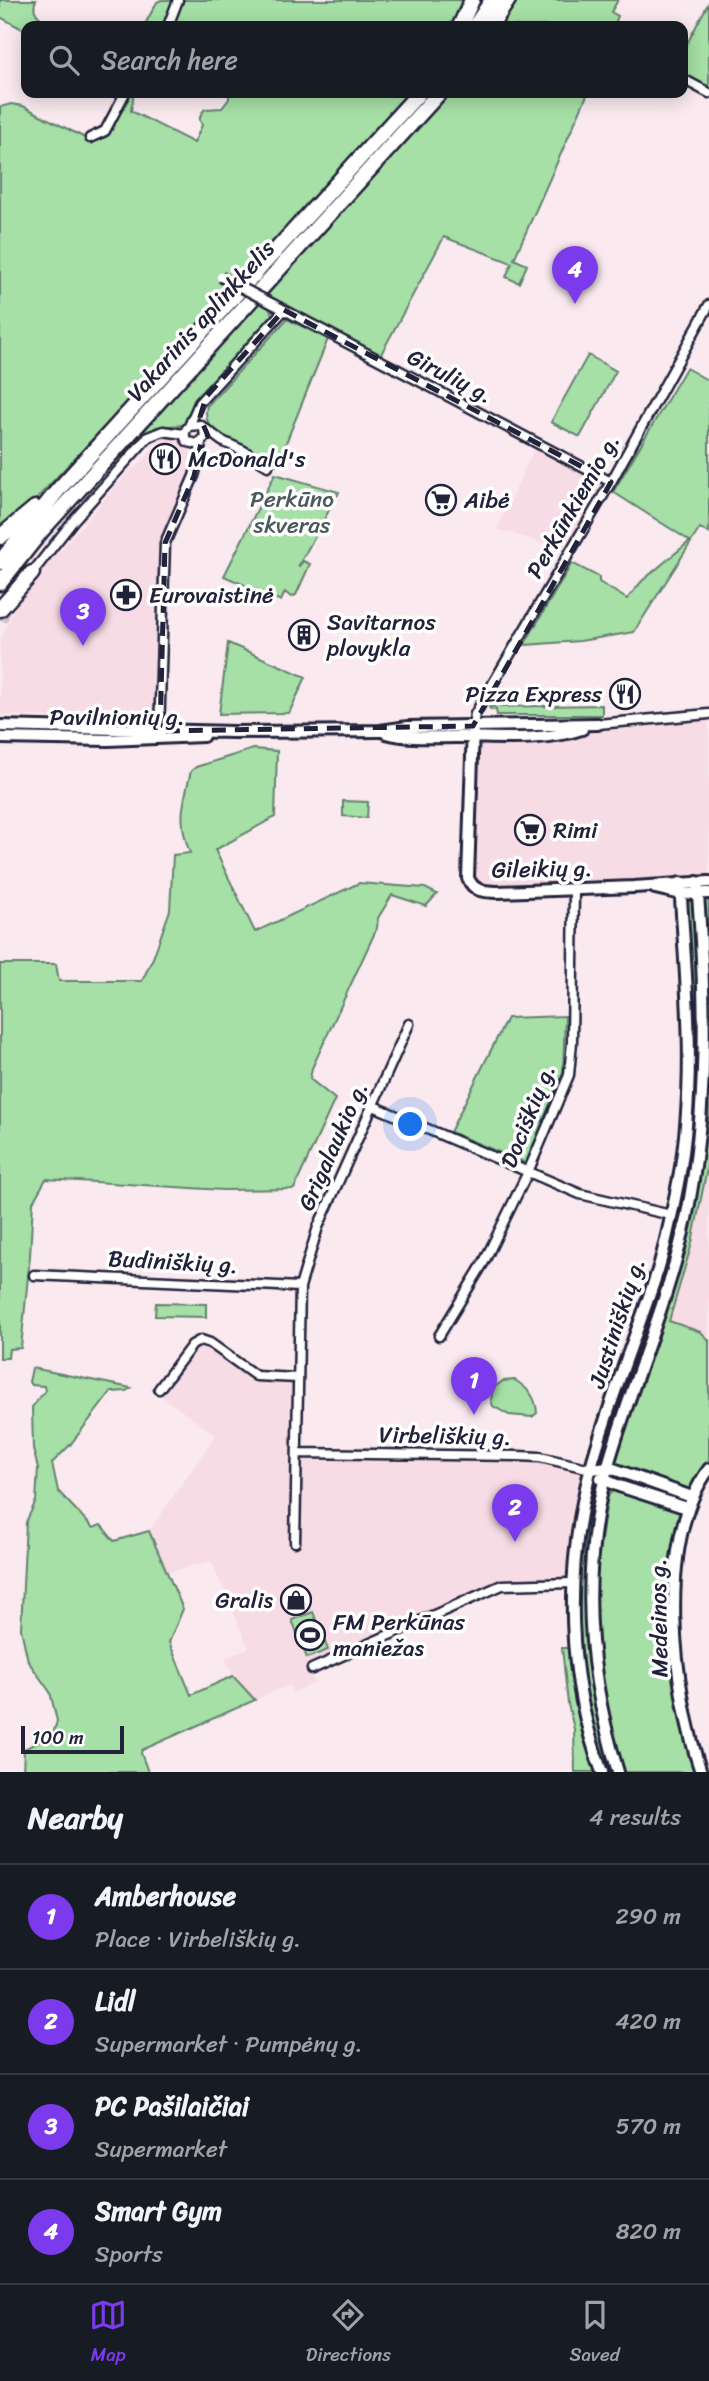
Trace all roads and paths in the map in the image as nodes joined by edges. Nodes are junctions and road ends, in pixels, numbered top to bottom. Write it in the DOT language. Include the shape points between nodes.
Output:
graph roads {
  1 [pos="178,0"];
  2 [pos="472,0"];
  3 [pos="492,0"];
  4 [pos="508,0"];
  5 [pos="170,21"];
  6 [pos="462,21"];
  7 [pos="478,21"];
  8 [pos="494,21"];
  9 [pos="688,82"];
  10 [pos="709,93"];
  11 [pos="122,98"];
  12 [pos="414,98"];
  13 [pos="434,98"];
  14 [pos="90,138"];
  15 [pos="221,277"];
  16 [pos="709,305"];
  17 [pos="284,310"];
  18 [pos="167,392"];
  19 [pos="206,397"];
  20 [pos="203,429"];
  21 [pos="187,434"];
  22 [pos="222,441"];
  23 [pos="201,442"];
  24 [pos="196,466"];
  25 [pos="268,466"];
  26 [pos="611,482"];
  27 [pos="58,490"];
  28 [pos="0,537"];
  29 [pos="0,562"];
  30 [pos="27,571"];
  31 [pos="0,583"];
  32 [pos="0,609"];
  33 [pos="709,714"];
  34 [pos="598,724"];
  35 [pos="0,726"];
  36 [pos="473,732"];
  37 [pos="160,735"];
  38 [pos="0,738"];
  39 [pos="709,882"];
  40 [pos="681,888"];
  41 [pos="574,889"];
  42 [pos="701,890"];
  43 [pos="409,1024"];
  44 [pos="371,1105"];
  45 [pos="528,1172"];
  46 [pos="671,1215"];
  47 [pos="34,1275"];
  48 [pos="300,1287"];
  49 [pos="439,1336"];
  50 [pos="298,1378"];
  51 [pos="159,1389"];
  52 [pos="297,1453"];
  53 [pos="608,1467"];
  54 [pos="591,1469"];
  55 [pos="709,1469"];
  56 [pos="604,1480"];
  57 [pos="692,1497"];
  58 [pos="687,1508"];
  59 [pos="295,1542"];
  60 [pos="573,1583"];
  61 [pos="312,1669"];
  62 [pos="602,1772"];
  63 [pos="618,1772"];
  64 [pos="701,1772"];
  1 -- 5 [label="street"];
  2 -- 6 [label="highway"];
  3 -- 7 [label="highway"];
  4 -- 8 [label="highway"];
  9 -- 10 [label="street"];
  11 -- 14 [label="street" via="106,131"];
  12 -- 27 [label="highway, Vakarinis aplinkkelis"];
  13 -- 18 [label="highway, Vakarinis aplinkkelis"];
  15 -- 17 [label="street, Girulių g., bridge"];
  16 -- 26 [label="street, Perkūnkiemio g."];
  17 -- 19 [label="street"];
  17 -- 26 [label="street, Girulių g."];
  18 -- 30 [label="highway" via="43,540"];
  18 -- 31 [label="highway, Vakarinis aplinkkelis"];
  19 -- 20 [label="street" via="200,410"];
  19 -- 21 [label="street" via="195,408"];
  20 -- 21 [label="street" via="196,424"];
  20 -- 22 [label="street"];
  20 -- 23 [label="street"];
  21 -- 23 [label="street" via="194,445"];
  21 -- 24 [label="street"];
  21 -- 30 [label="street" via="163,430 148,437"];
  22 -- 23 [label="street"];
  22 -- 25 [label="street"];
  23 -- 24 [label="street"];
  24 -- 37 [label="street" via="165,543"];
  26 -- 36 [label="street, Perkūnkiemio g." via="475,713"];
  27 -- 28 [label="highway"];
  27 -- 29 [label="highway, Vakarinis aplinkkelis"];
  30 -- 32 [label="highway"];
  33 -- 34 [label="street, Pavilnionių g."];
  34 -- 36 [label="main road, Pavilnionių g."];
  35 -- 37 [label="main road, Pavilnionių g."];
  36 -- 37 [label="main road, Pavilnionių g." via="408,727 380,732"];
  36 -- 41 [label="main road, Gileikių g." via="471,885 480,891"];
  37 -- 38 [label="main road, Pavilnionių g."];
  39 -- 42 [label="main road, Gileikių g."];
  40 -- 41 [label="main road, Gileikių g."];
  40 -- 42 [label="main road, Gileikių g."];
  40 -- 46 [label="main road, Justiniškių g." via="690,1040 682,1154"];
  41 -- 45 [label="street, Dociškių g." via="569,1075"];
  42 -- 53 [label="main road, Justiniškių g." via="705,1038 696,1162 672,1276"];
  43 -- 44 [label="street, Grigalaukio g."];
  44 -- 45 [label="street"];
  44 -- 48 [label="street, Grigalaukio g." via="318,1227"];
  45 -- 46 [label="street" via="580,1195"];
  45 -- 49 [label="street, Dociškių g." via="477,1274"];
  46 -- 54 [label="main road, Justiniškių g." via="659,1268"];
  47 -- 48 [label="street, Budiniškių g."];
  48 -- 50 [label="street"];
  50 -- 51 [label="street" via="256,1376 201,1340 194,1342"];
  50 -- 52 [label="street"];
  52 -- 54 [label="street, Virbeliškių g." via="540,1457"];
  52 -- 59 [label="street"];
  53 -- 54 [label="main road"];
  53 -- 56 [label="main road, Justiniškių g."];
  53 -- 57 [label="main road"];
  54 -- 56 [label="main road"];
  54 -- 60 [label="main road, Justiniškių g."];
  55 -- 57 [label="main road, Medeinos g."];
  56 -- 58 [label="main road"];
  56 -- 63 [label="main road, Justiniškių g." via="592,1554 590,1623 599,1699"];
  57 -- 58 [label="main road, Medeinos g."];
  58 -- 64 [label="main road, Medeinos g." via="676,1563 676,1630 682,1694"];
  60 -- 61 [label="street" via="502,1584"];
  60 -- 62 [label="main road, Justiniškių g." via="578,1679"];
}
